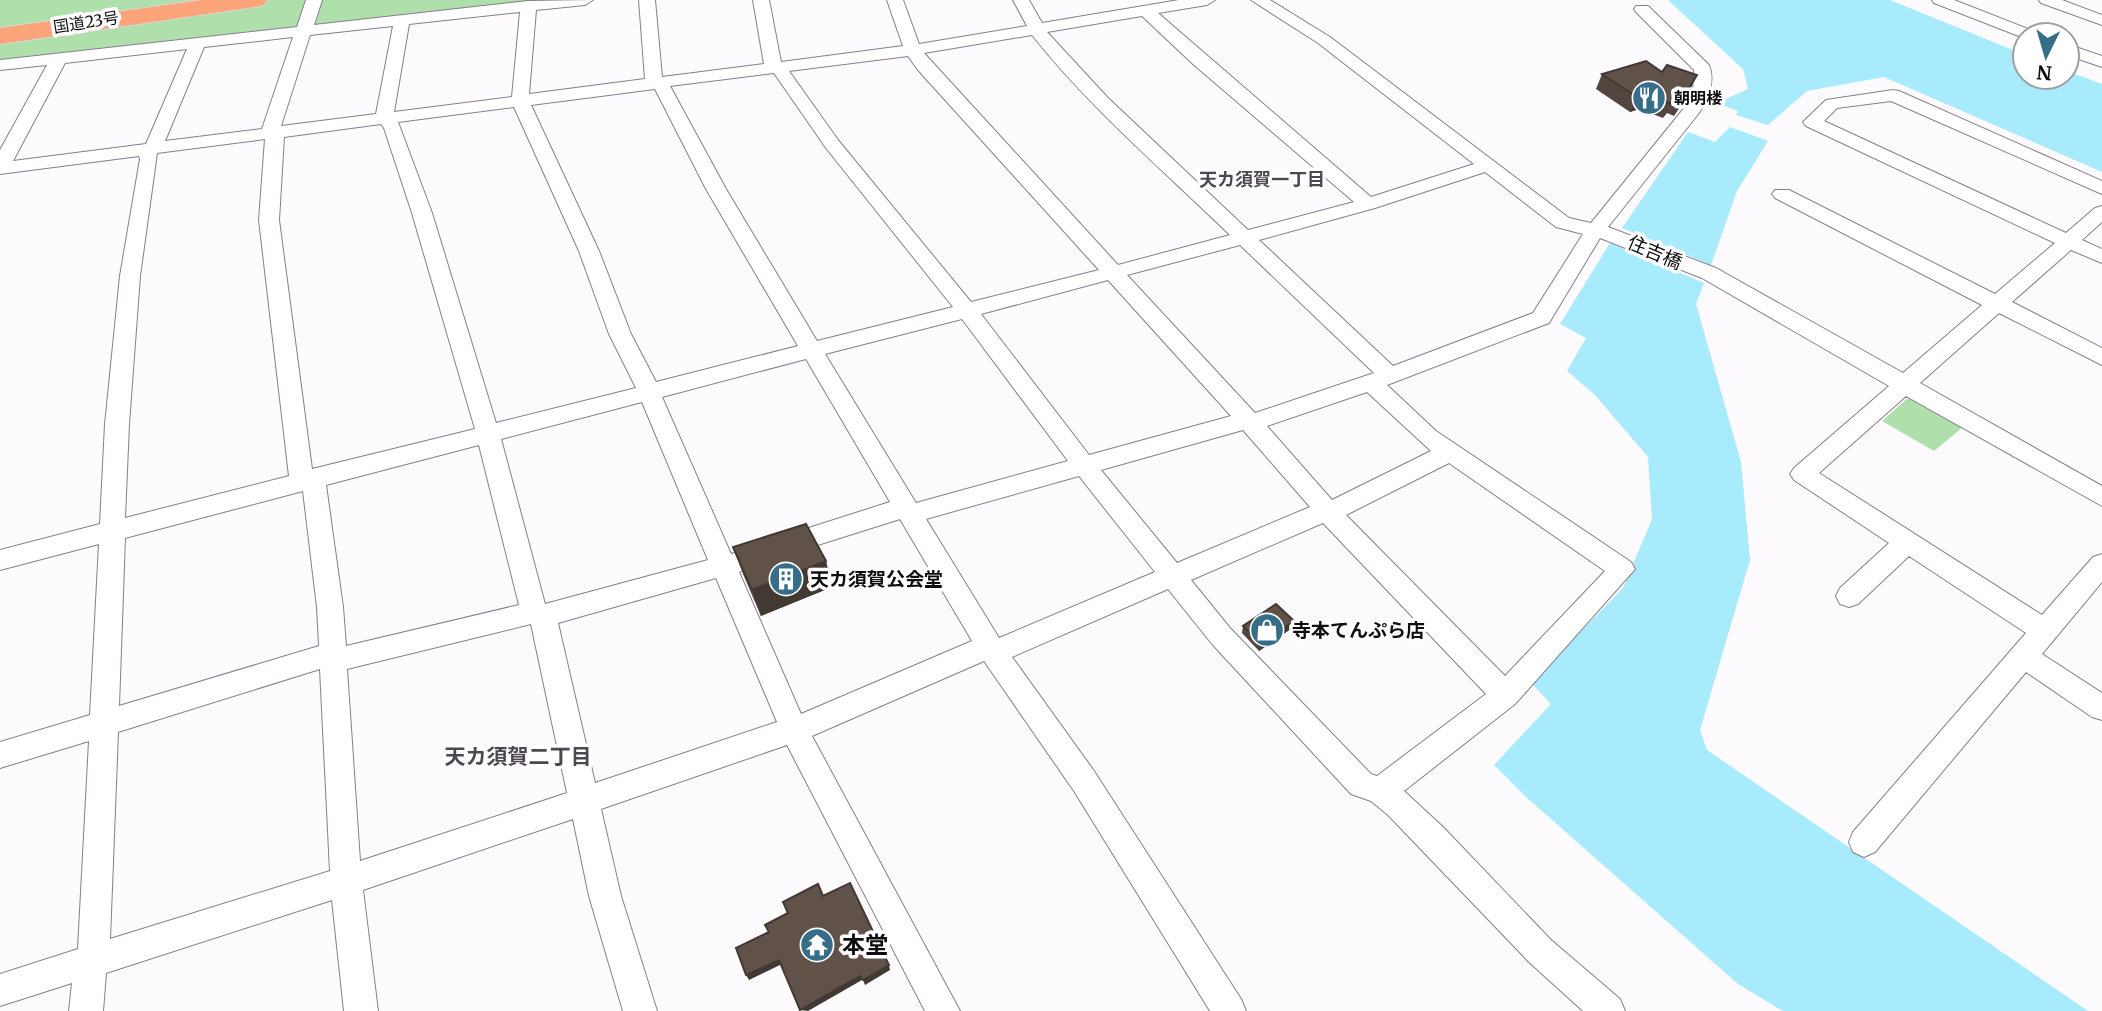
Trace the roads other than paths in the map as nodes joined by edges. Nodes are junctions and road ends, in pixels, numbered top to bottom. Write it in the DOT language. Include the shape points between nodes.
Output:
graph roads {
  1 [pos="173,0"];
  2 [pos="255,0"];
  3 [pos="314,0"];
  4 [pos="584,0"];
  5 [pos="647,0"];
  6 [pos="761,0"];
  7 [pos="895,0"];
  8 [pos="1021,0"];
  9 [pos="1207,0"];
  10 [pos="1259,0"];
  11 [pos="1940,0"];
  12 [pos="2047,0"];
  13 [pos="528,6"];
  14 [pos="1642,9"];
  15 [pos="1146,11"];
  16 [pos="402,20"];
  17 [pos="2102,20"];
  18 [pos="0,26"];
  19 [pos="2011,28"];
  20 [pos="1038,30"];
  21 [pos="306,31"];
  22 [pos="0,36"];
  23 [pos="198,43"];
  24 [pos="913,50"];
  25 [pos="2081,54"];
  26 [pos="59,58"];
  27 [pos="2102,62"];
  28 [pos="0,65"];
  29 [pos="775,67"];
  30 [pos="657,83"];
  31 [pos="520,100"];
  32 [pos="384,117"];
  33 [pos="273,132"];
  34 [pos="150,148"];
  35 [pos="1488,164"];
  36 [pos="1,171"];
  37 [pos="2102,188"];
  38 [pos="1782,194"];
  39 [pos="1368,204"];
  40 [pos="2102,212"];
  41 [pos="1603,233"];
  42 [pos="1241,237"];
  43 [pos="2068,242"];
  44 [pos="2102,257"];
  45 [pos="1111,273"];
  46 [pos="1996,303"];
  47 [pos="966,310"];
  48 [pos="811,349"];
  49 [pos="2102,357"];
  50 [pos="1380,379"];
  51 [pos="1905,385"];
  52 [pos="647,393"];
  53 [pos="1249,422"];
  54 [pos="488,434"];
  55 [pos="1450,452"];
  56 [pos="1085,467"];
  57 [pos="308,480"];
  58 [pos="2102,497"];
  59 [pos="907,511"];
  60 [pos="1327,512"];
  61 [pos="110,531"];
  62 [pos="1907,542"];
  63 [pos="0,560"];
  64 [pos="2102,564"];
  65 [pos="724,567"];
  66 [pos="1173,577"];
  67 [pos="1849,596"];
  68 [pos="538,614"];
  69 [pos="2043,630"];
  70 [pos="991,649"];
  71 [pos="2022,655"];
  72 [pos="333,657"];
  73 [pos="1505,695"];
  74 [pos="2102,708"];
  75 [pos="105,722"];
  76 [pos="794,730"];
  77 [pos="0,755"];
  78 [pos="1381,791"];
  79 [pos="583,801"];
  80 [pos="1864,842"];
  81 [pos="346,881"];
  82 [pos="95,961"];
  83 [pos="0,990"];
  84 [pos="86,1011"];
  85 [pos="361,1011"];
  86 [pos="640,1011"];
  87 [pos="943,1011"];
  88 [pos="1229,1011"];
  89 [pos="1608,1011"];
  1 -- 18 [label="highway, 国道23号"];
  2 -- 22 [label="highway, 国道23号"];
  3 -- 21 [label="street"];
  4 -- 13 [label="street"];
  5 -- 30 [label="street"];
  6 -- 29 [label="street"];
  7 -- 24 [label="street"];
  8 -- 20 [label="street"];
  9 -- 15 [label="street"];
  10 -- 35 [label="street, 住吉橋" via="1324,40"];
  11 -- 19 [label="street"];
  12 -- 17 [label="street"];
  13 -- 16 [label="street"];
  13 -- 31 [label="street"];
  14 -- 41 [label="street" via="1703,69 1702,92"];
  15 -- 20 [label="street"];
  15 -- 39 [label="street"];
  16 -- 21 [label="street"];
  16 -- 32 [label="street"];
  20 -- 24 [label="street"];
  20 -- 42 [label="street" via="1102,102"];
  21 -- 23 [label="street"];
  21 -- 33 [label="street"];
  23 -- 26 [label="street"];
  23 -- 34 [label="street"];
  24 -- 29 [label="street"];
  24 -- 45 [label="street"];
  25 -- 27 [label="street"];
  26 -- 28 [label="street"];
  26 -- 36 [label="street"];
  29 -- 30 [label="street"];
  29 -- 47 [label="street"];
  30 -- 31 [label="street"];
  30 -- 48 [label="street"];
  31 -- 32 [label="street"];
  31 -- 52 [label="street"];
  32 -- 33 [label="street"];
  32 -- 54 [label="street" via="393,127 422,213"];
  33 -- 34 [label="street"];
  33 -- 57 [label="street" via="269,220"];
  34 -- 36 [label="street"];
  34 -- 61 [label="street" via="130,276"];
  35 -- 39 [label="street"];
  35 -- 41 [label="street, 住吉橋" via="1563,223"];
  37 -- 43 [label="street" via="1893,95 1832,104 1812,122"];
  38 -- 46 [label="street"];
  39 -- 42 [label="street"];
  40 -- 43 [label="street"];
  41 -- 50 [label="street" via="1541,318"];
  41 -- 51 [label="street, 住吉橋" via="1709,273"];
  42 -- 45 [label="street"];
  42 -- 50 [label="street"];
  43 -- 44 [label="street"];
  43 -- 46 [label="street"];
  45 -- 47 [label="street"];
  45 -- 53 [label="street"];
  46 -- 49 [label="street"];
  46 -- 51 [label="street"];
  47 -- 48 [label="street"];
  47 -- 56 [label="street"];
  48 -- 52 [label="street"];
  48 -- 59 [label="street"];
  50 -- 53 [label="street"];
  50 -- 55 [label="street" via="1428,437"];
  51 -- 58 [label="street, 住吉橋"];
  51 -- 62 [label="street" via="1802,474"];
  52 -- 54 [label="street"];
  52 -- 65 [label="street"];
  53 -- 56 [label="street"];
  53 -- 60 [label="street"];
  54 -- 57 [label="street"];
  54 -- 68 [label="street"];
  55 -- 60 [label="street"];
  55 -- 73 [label="street" via="1622,569"];
  56 -- 59 [label="street"];
  56 -- 66 [label="street"];
  57 -- 61 [label="street"];
  57 -- 72 [label="street" via="330,607"];
  59 -- 65 [label="street"];
  59 -- 70 [label="street"];
  60 -- 66 [label="street"];
  60 -- 73 [label="street"];
  61 -- 63 [label="street"];
  61 -- 75 [label="street"];
  62 -- 67 [label="street"];
  62 -- 69 [label="street"];
  64 -- 69 [label="street"];
  65 -- 68 [label="street"];
  65 -- 76 [label="street"];
  66 -- 70 [label="street"];
  66 -- 78 [label="street" via="1220,636 1361,784"];
  68 -- 72 [label="street"];
  68 -- 79 [label="street"];
  69 -- 71 [label="street"];
  70 -- 76 [label="street"];
  70 -- 88 [label="street" via="1084,781"];
  71 -- 74 [label="street"];
  71 -- 80 [label="street"];
  72 -- 75 [label="street"];
  72 -- 81 [label="street"];
  73 -- 78 [label="street"];
  75 -- 77 [label="street"];
  75 -- 82 [label="street"];
  76 -- 79 [label="street"];
  76 -- 87 [label="street"];
  78 -- 89 [label="street" via="1432,837 1540,951"];
  79 -- 81 [label="street"];
  79 -- 86 [label="street" via="605,896"];
  81 -- 82 [label="street"];
  81 -- 85 [label="street"];
  82 -- 83 [label="street"];
  82 -- 84 [label="street"];
}
